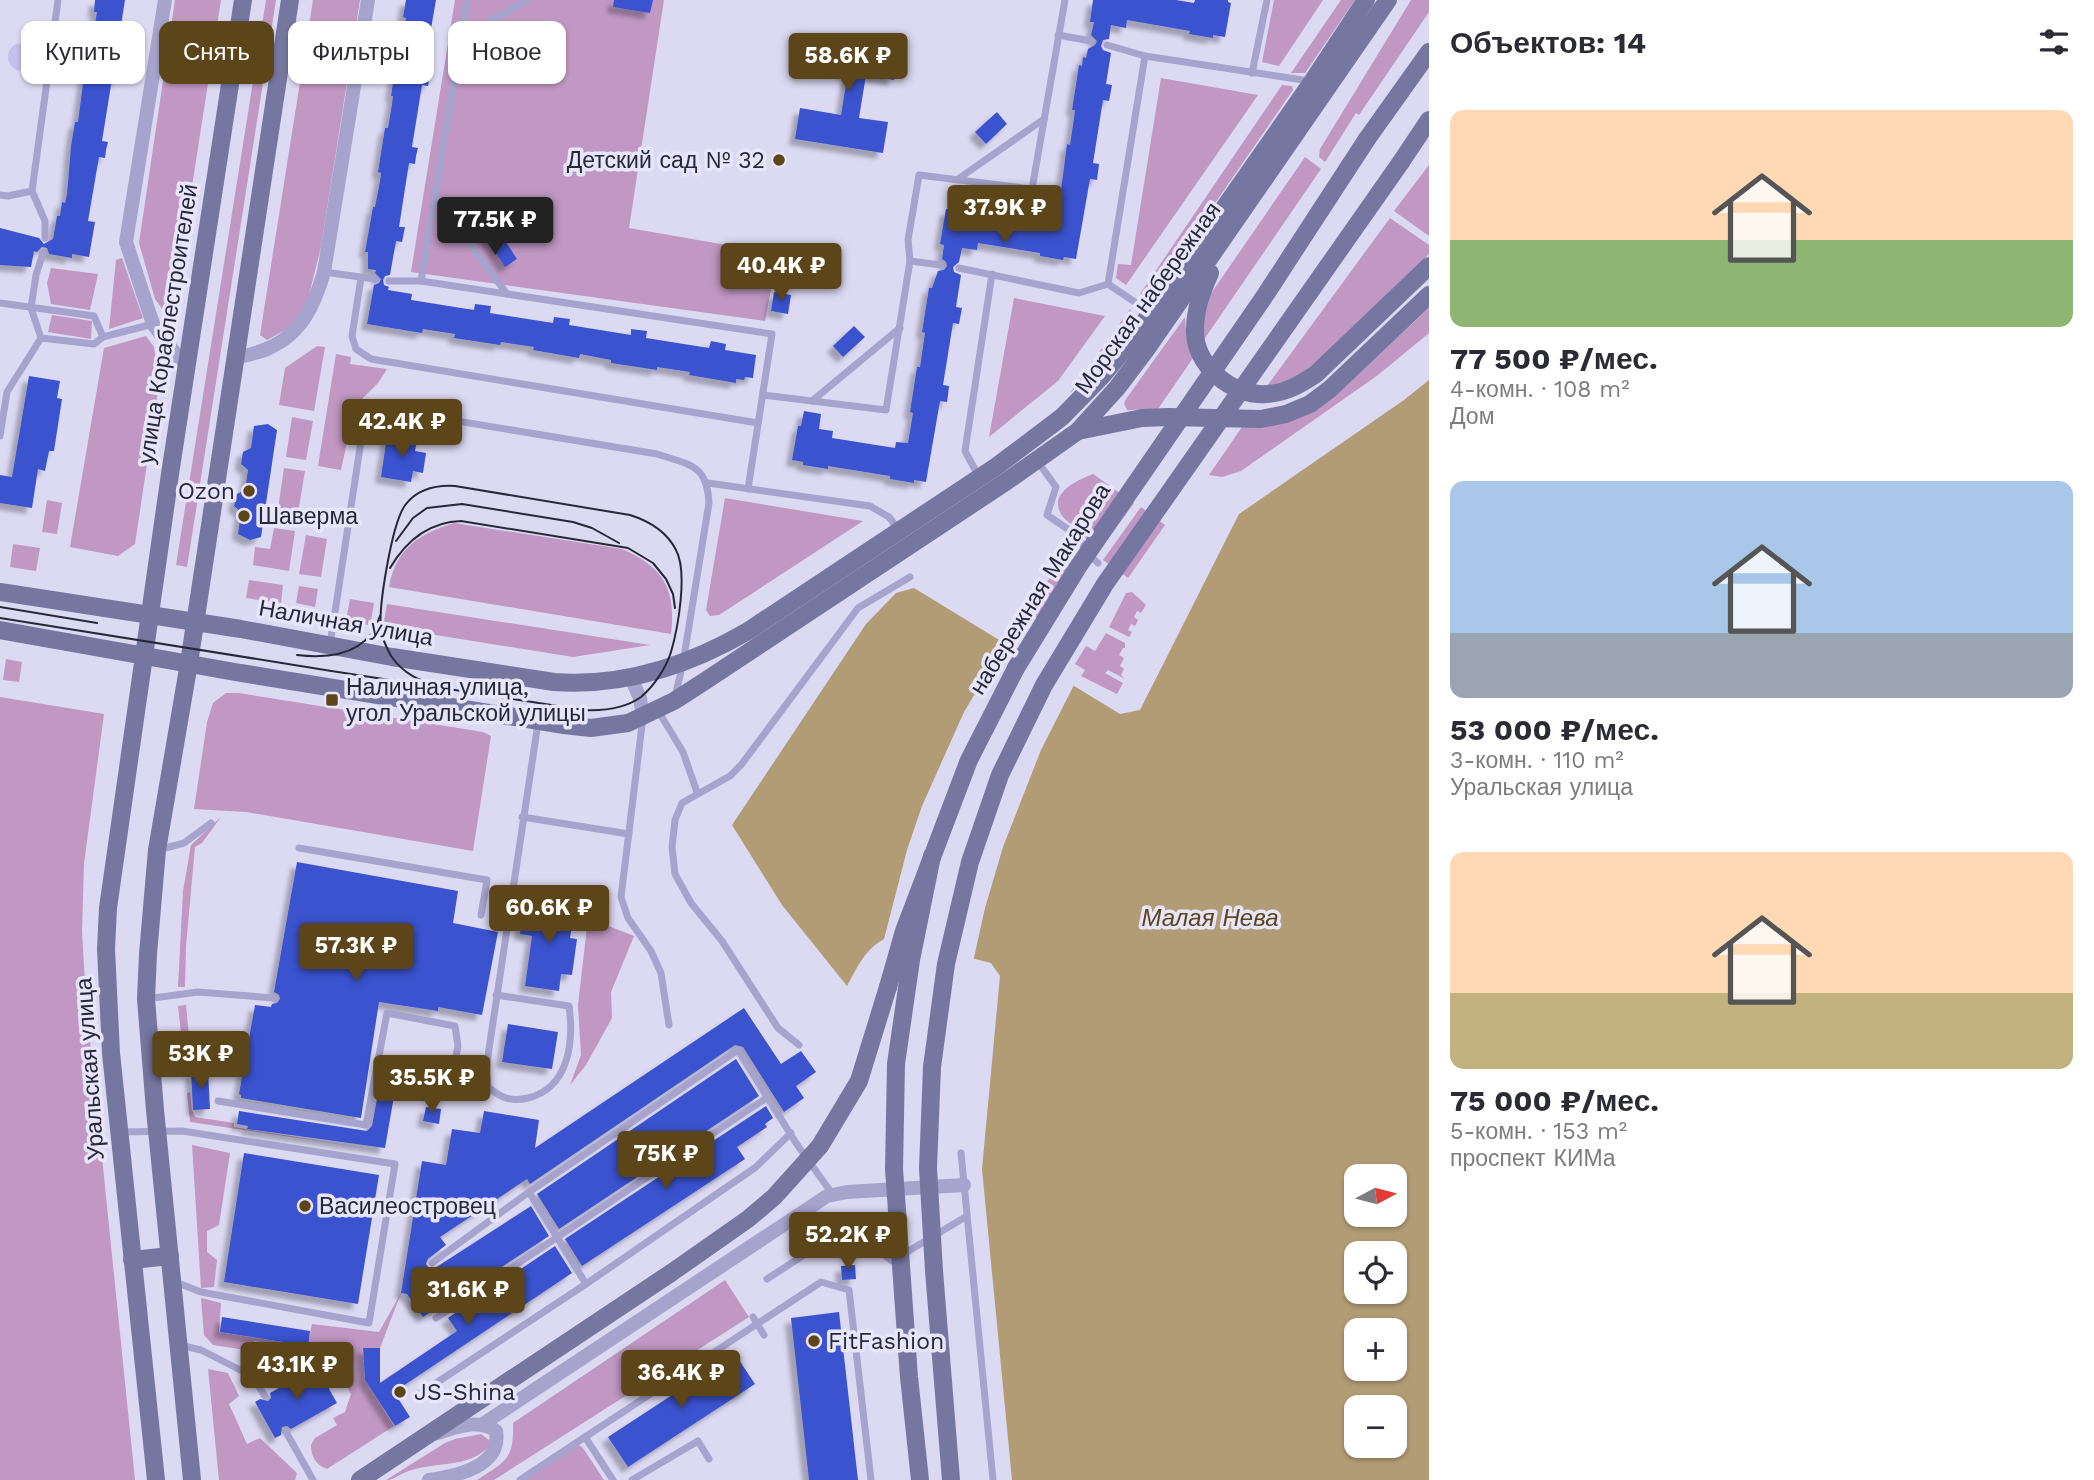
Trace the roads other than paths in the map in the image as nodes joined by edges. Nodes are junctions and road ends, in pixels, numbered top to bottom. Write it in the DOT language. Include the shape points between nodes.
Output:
graph roads {
  1 [pos="58,0"];
  2 [pos="165,0"];
  3 [pos="243,0"];
  4 [pos="289,0"];
  5 [pos="368,0"];
  6 [pos="467,0"];
  7 [pos="527,0"];
  8 [pos="1065,0"];
  9 [pos="1268,0"];
  10 [pos="1366,0"];
  11 [pos="1388,0"];
  12 [pos="464,21"];
  13 [pos="491,21"];
  14 [pos="1058,35"];
  15 [pos="1091,41"];
  16 [pos="1107,45"];
  17 [pos="1429,52"];
  18 [pos="1145,57"];
  19 [pos="1252,73"];
  20 [pos="453,84"];
  21 [pos="1310,85"];
  22 [pos="1044,119"];
  23 [pos="1429,120"];
  24 [pos="958,180"];
  25 [pos="32,191"];
  26 [pos="0,195"];
  27 [pos="435,197"];
  28 [pos="45,238"];
  29 [pos="1220,243"];
  30 [pos="43,253"];
  31 [pos="910,261"];
  32 [pos="941,265"];
  33 [pos="1429,266"];
  34 [pos="958,268"];
  35 [pos="324,272"];
  36 [pos="992,274"];
  37 [pos="361,278"];
  38 [pos="375,279"];
  39 [pos="389,281"];
  40 [pos="421,281"];
  41 [pos="1108,284"];
  42 [pos="507,294"];
  43 [pos="1429,295"];
  44 [pos="0,303"];
  45 [pos="31,308"];
  46 [pos="1150,313"];
  47 [pos="153,324"];
  48 [pos="900,328"];
  49 [pos="103,337"];
  50 [pos="41,338"];
  51 [pos="234,358"];
  52 [pos="186,368"];
  53 [pos="763,395"];
  54 [pos="812,401"];
  55 [pos="758,422"];
  56 [pos="1078,431"];
  57 [pos="0,436"];
  58 [pos="1036,460"];
  59 [pos="979,478"];
  60 [pos="708,483"];
  61 [pos="748,489"];
  62 [pos="900,531"];
  63 [pos="1098,562"];
  64 [pos="910,577"];
  65 [pos="0,592"];
  66 [pos="151,615"];
  67 [pos="195,622"];
  68 [pos="0,630"];
  69 [pos="330,645"];
  70 [pos="146,655"];
  71 [pos="189,663"];
  72 [pos="683,663"];
  73 [pos="631,678"];
  74 [pos="674,701"];
  75 [pos="650,713"];
  76 [pos="539,721"];
  77 [pos="697,792"];
  78 [pos="522,817"];
  79 [pos="211,823"];
  80 [pos="629,834"];
  81 [pos="299,848"];
  82 [pos="157,850"];
  83 [pos="932,856"];
  84 [pos="481,915"];
  85 [pos="496,995"];
  86 [pos="274,998"];
  87 [pos="146,999"];
  88 [pos="668,1025"];
  89 [pos="799,1045"];
  90 [pos="450,1088"];
  91 [pos="768,1097"];
  92 [pos="218,1101"];
  93 [pos="157,1130"];
  94 [pos="119,1132"];
  95 [pos="791,1133"];
  96 [pos="961,1153"];
  97 [pos="964,1185"];
  98 [pos="529,1192"];
  99 [pos="833,1195"];
  100 [pos="967,1216"];
  101 [pos="557,1239"];
  102 [pos="170,1256"];
  103 [pos="132,1260"];
  104 [pos="432,1263"];
  105 [pos="767,1279"];
  106 [pos="172,1281"];
  107 [pos="586,1284"];
  108 [pos="436,1318"];
  109 [pos="755,1321"];
  110 [pos="764,1335"];
  111 [pos="179,1345"];
  112 [pos="418,1395"];
  113 [pos="265,1396"];
  114 [pos="483,1424"];
  115 [pos="286,1432"];
  116 [pos="425,1437"];
  117 [pos="585,1437"];
  118 [pos="709,1459"];
  119 [pos="156,1480"];
  120 [pos="192,1480"];
  121 [pos="313,1480"];
  122 [pos="360,1480"];
  123 [pos="429,1480"];
  124 [pos="520,1480"];
  125 [pos="613,1480"];
  126 [pos="632,1480"];
  127 [pos="871,1480"];
  128 [pos="920,1480"];
  129 [pos="951,1480"];
  130 [pos="993,1480"];
  1 -- 25 [label="lane"];
  2 -- 47 [label="street" via="126,242"];
  3 -- 52 [label="main road, улица Кораблестроителей"];
  4 -- 51 [label="main road"];
  5 -- 35 [label="street"];
  6 -- 12 [label="lane"];
  7 -- 13 [label="lane"];
  8 -- 14 [label="lane"];
  9 -- 19 [label="lane"];
  10 -- 21 [label="main road, Морская набережная"];
  11 -- 29 [label="main road, Морская набережная"];
  14 -- 15 [label="lane"];
  14 -- 22 [label="lane"];
  16 -- 18 [label="lane"];
  17 -- 83 [label="main road, набережная Макарова, bridge" via="1078,567 1023,656 969,760"];
  18 -- 19 [label="lane"];
  18 -- 41 [label="lane"];
  19 -- 21 [label="lane"];
  20 -- 27 [label="lane"];
  21 -- 46 [label="main road, Морская набережная"];
  22 -- 24 [label="lane"];
  22 -- 24 [label="lane" via="1032,189"];
  23 -- 129 [label="main road, bridge" via="1105,584 1044,685 1000,775 971,862 946,964 932,1067 928,1168"];
  24 -- 31 [label="lane" via="919,175 908,240"];
  25 -- 26 [label="lane"];
  25 -- 28 [label="lane" via="45,221"];
  27 -- 40 [label="lane"];
  27 -- 42 [label="lane"];
  29 -- 33 [label="main road" via="1198,300 1194,331 1208,368 1252,394 1284,391 1316,374"];
  29 -- 56 [label="main road, Морская набережная" via="1148,347"];
  30 -- 45 [label="lane"];
  31 -- 32 [label="lane"];
  31 -- 48 [label="lane"];
  34 -- 36 [label="lane"];
  35 -- 37 [label="lane"];
  35 -- 51 [label="street" via="315,303 300,327 272,347"];
  36 -- 41 [label="lane" via="1079,293"];
  36 -- 59 [label="lane" via="965,451"];
  37 -- 38 [label="lane"];
  37 -- 55 [label="lane" via="352,336 356,349 371,359"];
  39 -- 40 [label="lane"];
  40 -- 42 [label="lane"];
  41 -- 46 [label="lane"];
  42 -- 53 [label="lane" via="772,334"];
  43 -- 56 [label="main road" via="1330,389 1286,414 1261,419 1142,418"];
  44 -- 45 [label="lane"];
  45 -- 49 [label="lane" via="94,316"];
  45 -- 50 [label="lane"];
  46 -- 59 [label="main road, Морская набережная" via="1102,376 1062,417"];
  47 -- 49 [label="lane"];
  47 -- 52 [label="street"];
  48 -- 54 [label="lane"];
  48 -- 54 [label="lane" via="886,410"];
  49 -- 50 [label="lane" via="94,344"];
  50 -- 57 [label="lane" via="7,393"];
  51 -- 67 [label="main road"];
  52 -- 66 [label="main road, улица Кораблестроителей"];
  53 -- 54 [label="lane"];
  53 -- 55 [label="lane"];
  55 -- 61 [label="lane"];
  56 -- 58 [label="main road, Морская набережная"];
  58 -- 63 [label="lane" via="1056,487 1047,515 1078,536"];
  58 -- 74 [label="main road, Морская набережная"];
  59 -- 62 [label="main road, Морская набережная"];
  60 -- 61 [label="lane"];
  60 -- 69 [label="lane" via="696,468 657,454 397,411 379,413 361,441"];
  60 -- 72 [label="lane" via="709,503"];
  61 -- 62 [label="lane" via="870,506 889,517"];
  62 -- 72 [label="main road, Морская набережная" via="748,631"];
  64 -- 77 [label="lane" via="859,608 741,765 730,776"];
  65 -- 66 [label="main road, Наличная улица"];
  66 -- 67 [label="main road, Наличная улица"];
  66 -- 70 [label="main road, улица Кораблестроителей"];
  67 -- 69 [label="main road, Наличная улица"];
  67 -- 71 [label="main road"];
  68 -- 70 [label="main road"];
  69 -- 73 [label="main road, Наличная улица" via="554,682"];
  70 -- 71 [label="main road"];
  70 -- 94 [label="main road, Уральская улица" via="108,908 108,1001"];
  71 -- 76 [label="main road"];
  71 -- 82 [label="main road"];
  72 -- 73 [label="main road, Наличная улица"];
  72 -- 74 [label="lane"];
  73 -- 75 [label="street"];
  74 -- 75 [label="main road"];
  75 -- 76 [label="main road" via="591,728"];
  75 -- 77 [label="lane" via="683,752"];
  75 -- 80 [label="lane"];
  76 -- 78 [label="lane"];
  77 -- 89 [label="lane" via="682,803 675,820 675,874 778,1028"];
  78 -- 80 [label="lane"];
  78 -- 85 [label="lane"];
  79 -- 82 [label="lane" via="184,843"];
  80 -- 88 [label="lane" via="621,897 628,918 661,973"];
  81 -- 84 [label="lane" via="487,880"];
  82 -- 87 [label="main road"];
  83 -- 116 [label="main road, bridge" via="859,1081 798,1173 748,1219"];
  83 -- 128 [label="main road, набережная Макарова, bridge" via="896,1064 894,1156 900,1275"];
  85 -- 85 [label="lane" via="569,1006 572,1026 561,1075 550,1088 534,1096 500,1097 488,1087 486,1069"];
  86 -- 87 [label="lane" via="198,992"];
  87 -- 93 [label="main road"];
  90 -- 92 [label="lane" via="458,1046 455,1026 387,1013 366,1125"];
  91 -- 95 [label="lane"];
  91 -- 98 [label="lane" via="738,1050"];
  91 -- 101 [label="lane"];
  93 -- 94 [label="lane"];
  93 -- 102 [label="main road"];
  93 -- 106 [label="lane" via="183,1130 395,1164 369,1323 201,1292"];
  94 -- 103 [label="main road, Уральская улица"];
  95 -- 99 [label="lane"];
  95 -- 107 [label="lane" via="756,1167"];
  96 -- 97 [label="lane"];
  97 -- 99 [label="street"];
  97 -- 100 [label="lane"];
  98 -- 101 [label="lane"];
  98 -- 104 [label="lane"];
  99 -- 114 [label="street"];
  100 -- 105 [label="lane" via="892,1261 847,1227"];
  100 -- 130 [label="lane"];
  101 -- 107 [label="lane"];
  101 -- 108 [label="lane"];
  102 -- 103 [label="main road"];
  102 -- 106 [label="main road"];
  103 -- 119 [label="main road, Уральская улица"];
  106 -- 111 [label="main road"];
  107 -- 112 [label="lane"];
  109 -- 110 [label="lane"];
  109 -- 117 [label="lane"];
  109 -- 127 [label="lane" via="821,1282 849,1290"];
  111 -- 113 [label="lane" via="201,1350 253,1376"];
  111 -- 120 [label="main road"];
  114 -- 116 [label="street"];
  114 -- 123 [label="street" via="496,1431 493,1453 476,1467"];
  115 -- 121 [label="lane"];
  116 -- 122 [label="main road"];
  117 -- 124 [label="lane"];
  117 -- 125 [label="lane"];
  118 -- 126 [label="lane" via="698,1441"];
}
